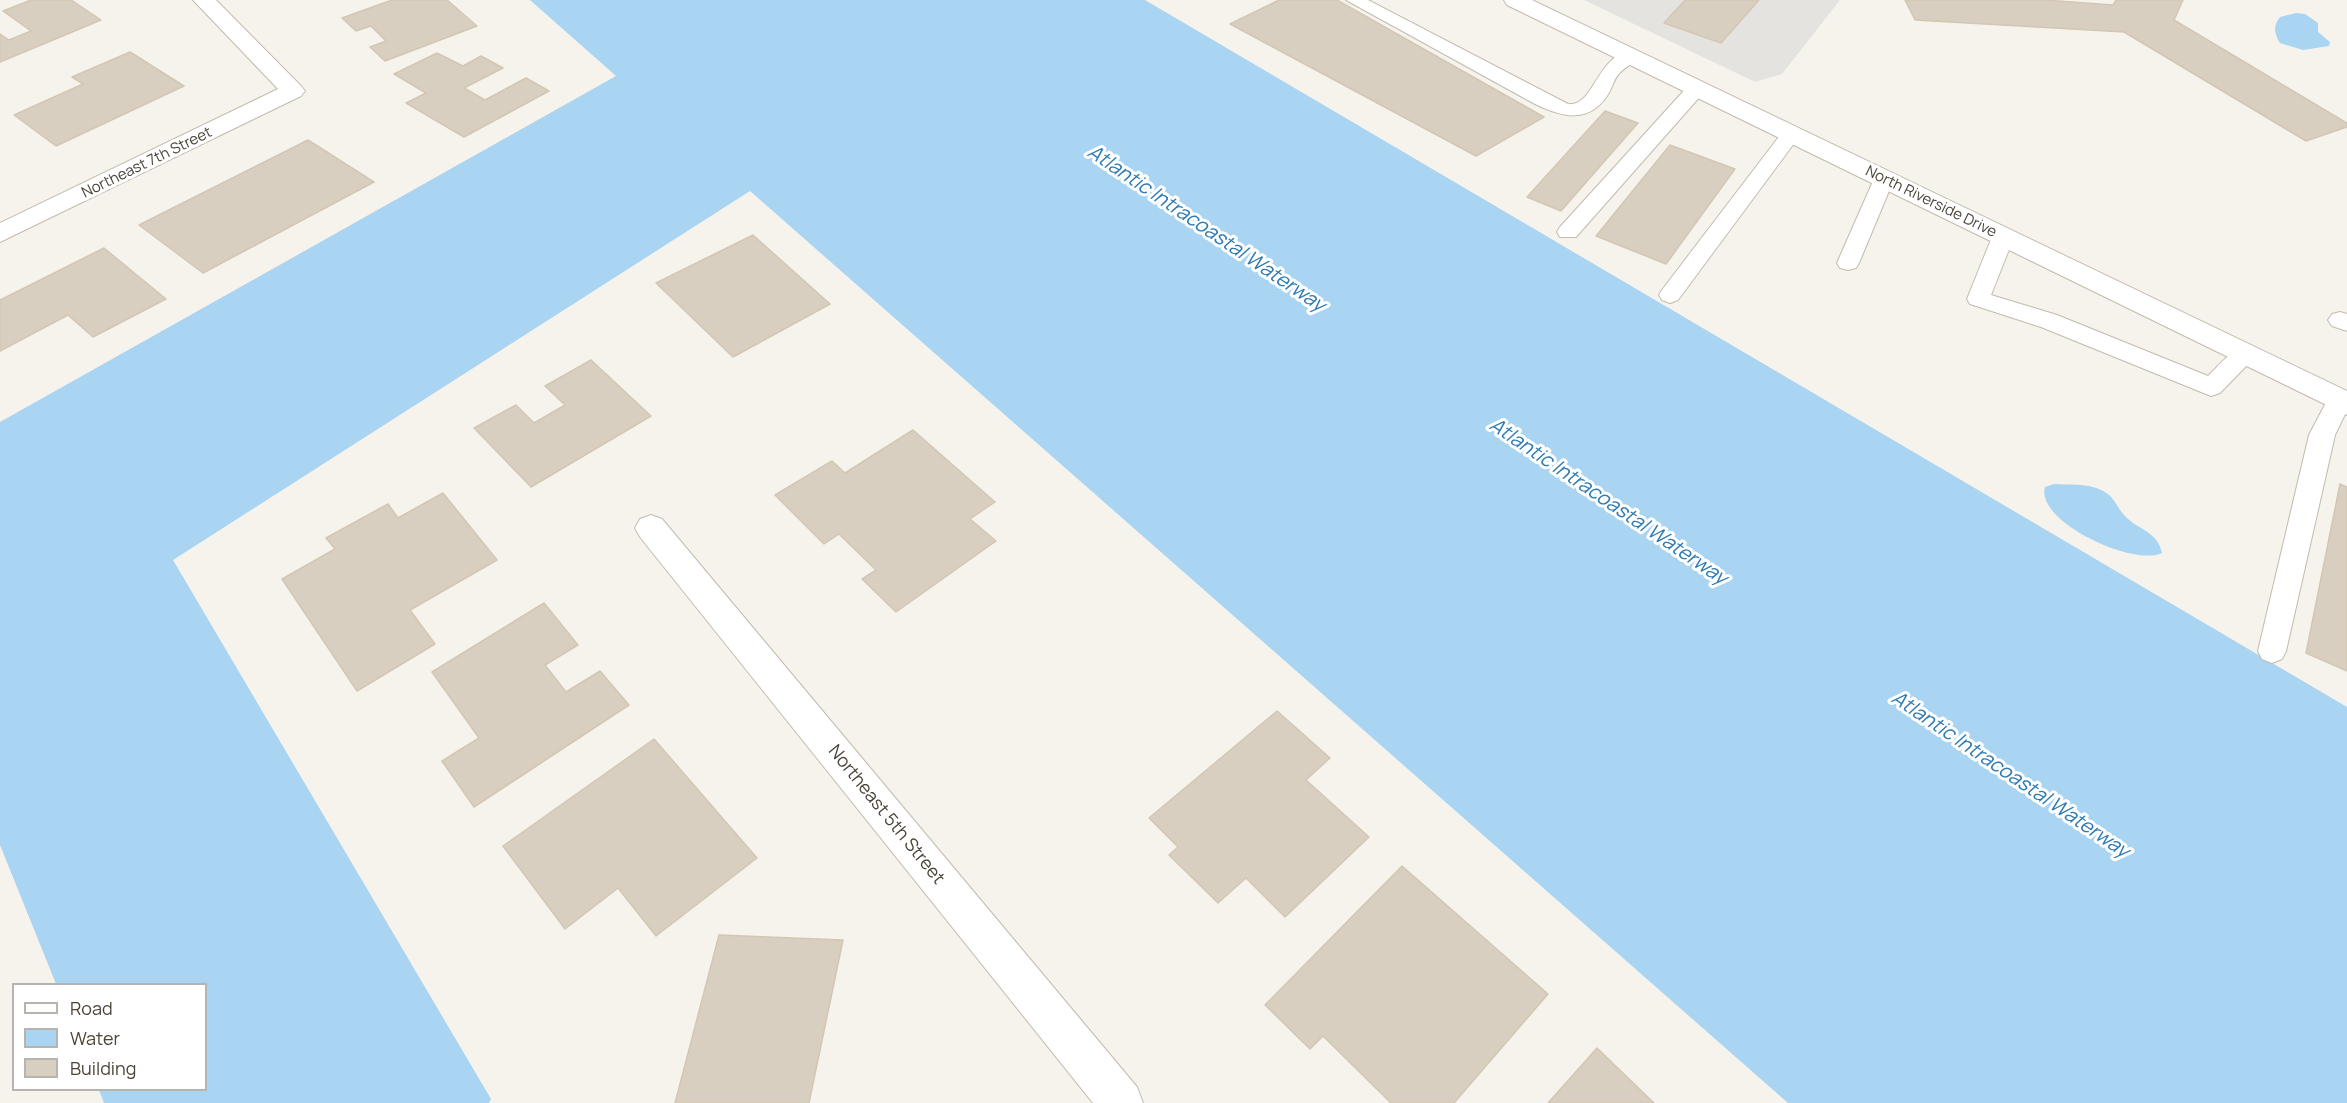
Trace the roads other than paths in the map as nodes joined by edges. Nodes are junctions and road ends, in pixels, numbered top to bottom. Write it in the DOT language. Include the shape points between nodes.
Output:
graph roads {
  1 [pos="204,0"];
  2 [pos="1355,0"];
  3 [pos="1515,0"];
  4 [pos="1630,56"];
  5 [pos="1697,88"];
  6 [pos="1791,134"];
  7 [pos="1884,179"];
  8 [pos="1568,232"];
  9 [pos="0,234"];
  10 [pos="2003,237"];
  11 [pos="1848,263"];
  12 [pos="1670,295"];
  13 [pos="2245,355"];
  14 [pos="2343,403"];
  15 [pos="651,528"];
  16 [pos="2272,651"];
  17 [pos="1121,1103"];
  1 -- 9 [label="street, Northeast 7th Street" via="293,91"];
  2 -- 4 [label="lane" via="1542,100 1575,113 1591,103 1609,74"];
  3 -- 4 [label="street, North Riverside Drive"];
  4 -- 5 [label="street, North Riverside Drive"];
  5 -- 6 [label="street, North Riverside Drive"];
  5 -- 8 [label="lane"];
  6 -- 7 [label="street, North Riverside Drive"];
  6 -- 12 [label="lane"];
  7 -- 10 [label="street, North Riverside Drive"];
  7 -- 11 [label="lane"];
  10 -- 13 [label="street, North Riverside Drive"];
  10 -- 13 [label="lane" via="1978,299 2049,321 2211,387"];
  13 -- 14 [label="street, North Riverside Drive"];
  14 -- 16 [label="lane" via="2322,435"];
  15 -- 17 [label="street, Northeast 5th Street"];
}
